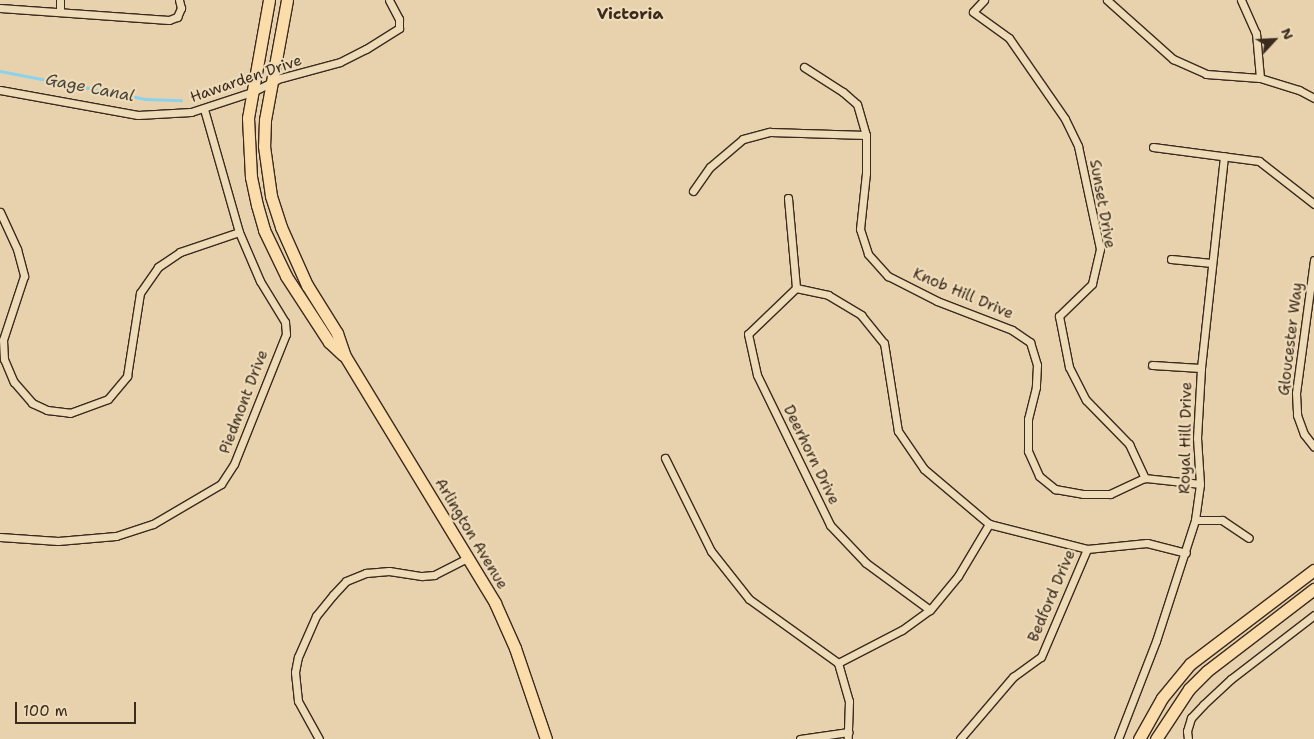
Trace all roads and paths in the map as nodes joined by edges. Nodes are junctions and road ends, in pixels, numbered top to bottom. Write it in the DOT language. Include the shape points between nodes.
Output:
graph roads {
  1 [pos="60,0"];
  2 [pos="179,0"];
  3 [pos="268,0"];
  4 [pos="287,0"];
  5 [pos="389,0"];
  6 [pos="984,0"];
  7 [pos="1107,0"];
  8 [pos="1241,0"];
  9 [pos="0,8"];
  10 [pos="60,12"];
  11 [pos="804,67"];
  12 [pos="1260,78"];
  13 [pos="271,82"];
  14 [pos="0,90"];
  15 [pos="252,92"];
  16 [pos="1314,98"];
  17 [pos="204,108"];
  18 [pos="866,135"];
  19 [pos="1153,147"];
  20 [pos="1224,156"];
  21 [pos="693,191"];
  22 [pos="788,198"];
  23 [pos="1314,204"];
  24 [pos="0,212"];
  25 [pos="238,232"];
  26 [pos="1171,259"];
  27 [pos="1314,260"];
  28 [pos="1212,263"];
  29 [pos="796,288"];
  30 [pos="345,356"];
  31 [pos="1152,365"];
  32 [pos="1201,368"];
  33 [pos="1314,447"];
  34 [pos="665,458"];
  35 [pos="1145,478"];
  36 [pos="1200,484"];
  37 [pos="1195,520"];
  38 [pos="988,524"];
  39 [pos="0,537"];
  40 [pos="1249,538"];
  41 [pos="1087,549"];
  42 [pos="1186,553"];
  43 [pos="468,558"];
  44 [pos="1314,570"];
  45 [pos="1314,589"];
  46 [pos="930,610"];
  47 [pos="1314,615"];
  48 [pos="838,663"];
  49 [pos="1182,698"];
  50 [pos="848,736"];
  51 [pos="319,739"];
  52 [pos="546,739"];
  53 [pos="800,739"];
  54 [pos="960,739"];
  55 [pos="1118,739"];
  56 [pos="1139,739"];
  57 [pos="1149,739"];
  58 [pos="1156,739"];
  59 [pos="1188,739"];
  1 -- 10 [label="street"];
  2 -- 10 [label="street" via="181,8 177,17 169,20"];
  3 -- 15 [label="main road, Arlington Avenue"];
  4 -- 13 [label="main road, Arlington Avenue"];
  5 -- 13 [label="street, Hawarden Drive" via="400,25 396,31 345,60"];
  6 -- 35 [label="street, Sunset Drive" via="974,12 1009,38 1065,119 1078,146 1100,249 1092,284 1059,316 1062,340 1068,367 1086,400 1129,444"];
  7 -- 12 [label="street" via="1173,59 1206,74"];
  8 -- 12 [label="street" via="1256,33"];
  9 -- 10 [label="street"];
  11 -- 18 [label="street, Knob Hill Drive" via="857,104"];
  12 -- 16 [label="street"];
  13 -- 15 [label="street, Hawarden Drive"];
  13 -- 30 [label="main road, Arlington Avenue" via="264,146 271,196 292,255 337,333"];
  14 -- 17 [label="street, Hawarden Drive" via="138,115 160,116"];
  15 -- 17 [label="street, Hawarden Drive"];
  15 -- 30 [label="main road, Arlington Avenue" via="248,118 251,177 264,230 292,284 329,342"];
  17 -- 25 [label="street, Piedmont Drive"];
  18 -- 21 [label="street" via="770,132 743,139 710,167"];
  18 -- 35 [label="street, Knob Hill Drive" via="860,229 868,254 888,276 937,301 1012,330 1030,342 1037,365 1036,387 1028,419 1028,451 1039,476 1056,490 1083,494 1110,494"];
  19 -- 20 [label="street"];
  20 -- 23 [label="street" via="1259,161"];
  20 -- 28 [label="street, Royal Hill Drive"];
  22 -- 29 [label="street"];
  24 -- 25 [label="street" via="17,249 24,276 3,340 4,358 14,382 32,403 47,410 70,413 108,399 127,376 140,293 158,267 180,252"];
  25 -- 39 [label="street, Piedmont Drive" via="260,280 285,322 286,334 234,464 222,484 153,524 116,536 58,541"];
  26 -- 28 [label="street"];
  27 -- 33 [label="street, Gloucester Way" via="1296,393 1304,434"];
  28 -- 32 [label="street, Royal Hill Drive"];
  29 -- 38 [label="street" via="828,295 861,315 884,343 898,431 924,469"];
  29 -- 46 [label="street, Deerhorn Drive" via="748,334 757,375 830,525 866,563"];
  30 -- 43 [label="main road, Arlington Avenue"];
  31 -- 32 [label="street"];
  32 -- 36 [label="street, Royal Hill Drive" via="1197,438"];
  34 -- 48 [label="street" via="711,551 748,599"];
  35 -- 36 [label="street"];
  36 -- 37 [label="street, Royal Hill Drive"];
  37 -- 40 [label="street" via="1222,520"];
  37 -- 42 [label="street, Royal Hill Drive"];
  38 -- 41 [label="street"];
  38 -- 46 [label="street" via="958,576"];
  41 -- 42 [label="street" via="1147,543"];
  41 -- 54 [label="street, Bedford Drive" via="1041,657 1013,677"];
  42 -- 55 [label="street, Royal Hill Drive"];
  43 -- 51 [label="street" via="434,575 389,571 366,573 346,582 316,616 295,672 298,701 307,723"];
  43 -- 52 [label="main road, Arlington Avenue" via="506,625"];
  44 -- 56 [label="main road" via="1190,664 1162,698"];
  45 -- 49 [label="main road" via="1207,672"];
  46 -- 48 [label="street" via="902,630"];
  47 -- 59 [label="street" via="1231,679 1203,705 1191,718"];
  48 -- 50 [label="street" via="849,701"];
  49 -- 57 [label="main road" via="1171,704"];
  49 -- 58 [label="main road"];
  50 -- 53 [label="street"];
}
